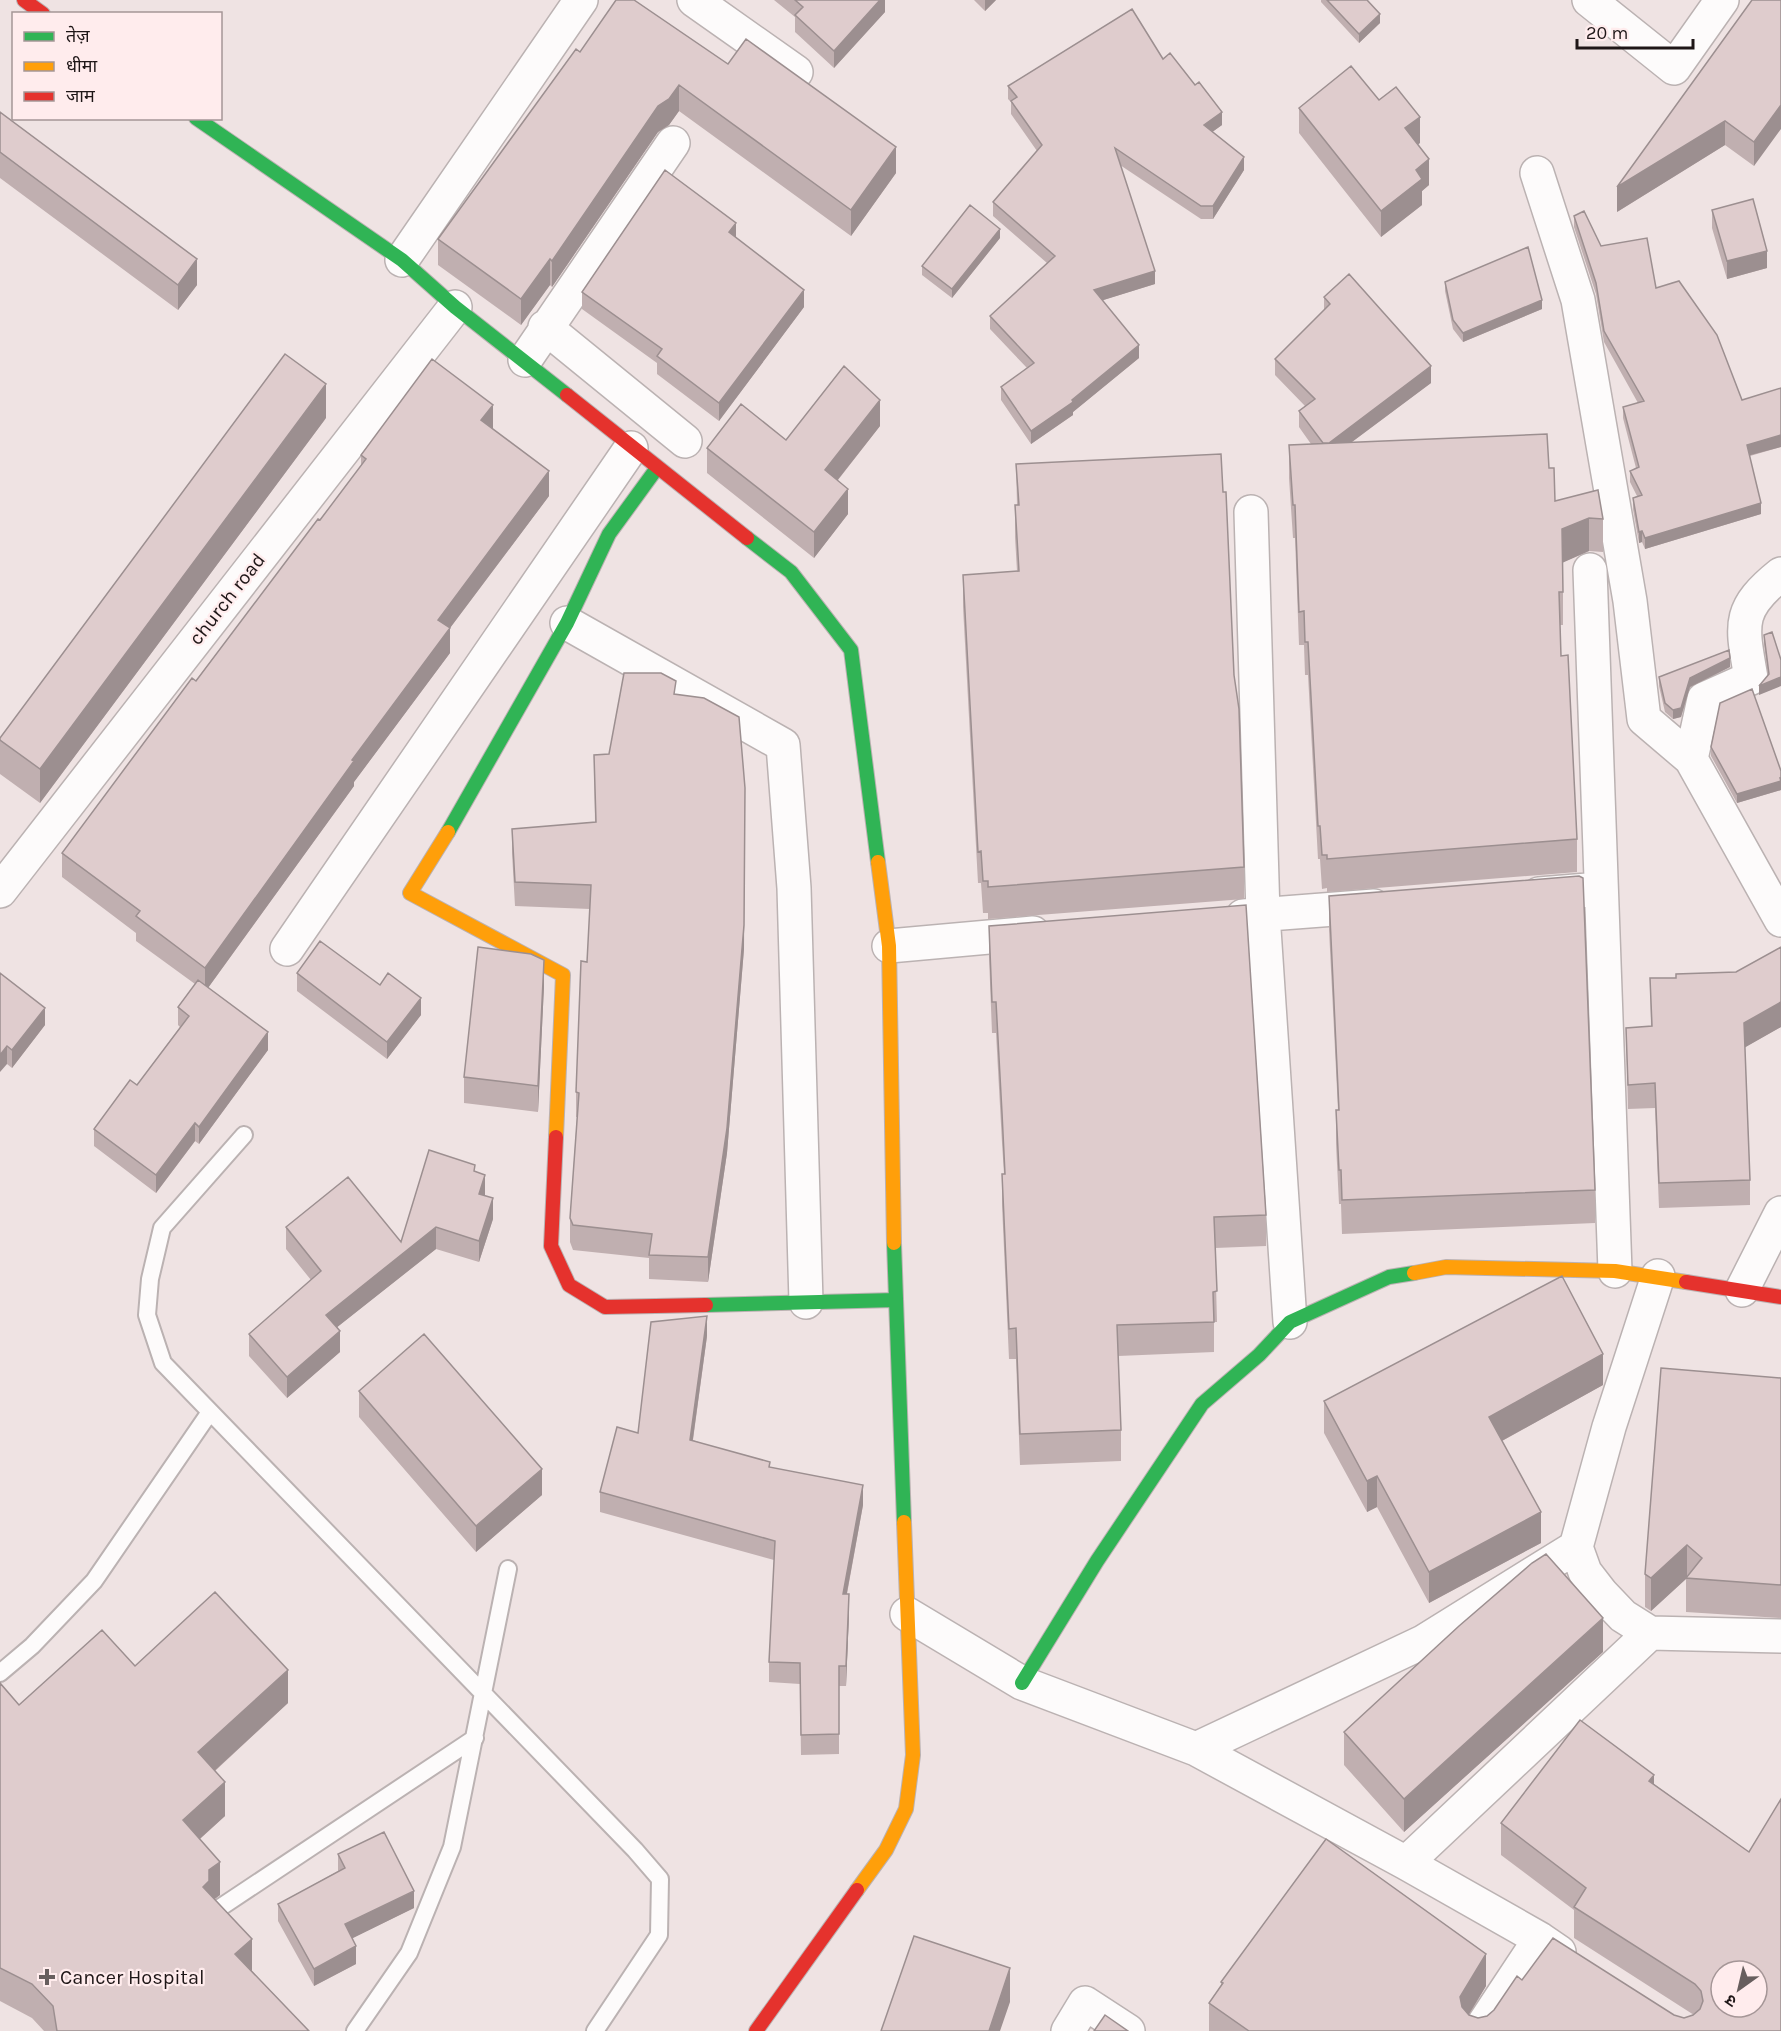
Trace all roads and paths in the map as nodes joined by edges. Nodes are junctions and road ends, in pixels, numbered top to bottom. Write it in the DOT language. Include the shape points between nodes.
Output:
graph roads {
  1 [pos="24,0"];
  2 [pos="581,0"];
  3 [pos="694,0"];
  4 [pos="1589,0"];
  5 [pos="1722,0"];
  6 [pos="40,12"];
  7 [pos="795,72"];
  8 [pos="199,120"];
  9 [pos="673,143"];
  10 [pos="1537,173"];
  11 [pos="402,260"];
  12 [pos="455,307"];
  13 [pos="545,327"];
  14 [pos="525,360"];
  15 [pos="685,441"];
  16 [pos="631,448"];
  17 [pos="657,468"];
  18 [pos="1251,512"];
  19 [pos="1590,570"];
  20 [pos="1781,574"];
  21 [pos="567,622"];
  22 [pos="1690,759"];
  23 [pos="1600,889"];
  24 [pos="0,891"];
  25 [pos="1507,896"];
  26 [pos="1403,904"];
  27 [pos="1263,914"];
  28 [pos="1217,918"];
  29 [pos="1781,920"];
  30 [pos="1064,931"];
  31 [pos="889,946"];
  32 [pos="287,949"];
  33 [pos="244,1135"];
  34 [pos="1781,1213"];
  35 [pos="1615,1271"];
  36 [pos="1658,1276"];
  37 [pos="1742,1290"];
  38 [pos="1781,1297"];
  39 [pos="895,1300"];
  40 [pos="806,1302"];
  41 [pos="1290,1322"];
  42 [pos="210,1412"];
  43 [pos="1576,1547"];
  44 [pos="508,1569"];
  45 [pos="907,1614"];
  46 [pos="1650,1633"];
  47 [pos="1781,1636"];
  48 [pos="0,1673"];
  49 [pos="1022,1683"];
  50 [pos="484,1694"];
  51 [pos="475,1738"];
  52 [pos="1196,1749"];
  53 [pos="1406,1863"];
  54 [pos="218,1910"];
  55 [pos="1540,1939"];
  56 [pos="1584,1968"];
  57 [pos="355,2031"];
  58 [pos="595,2031"];
  59 [pos="756,2031"];
  60 [pos="1068,2031"];
  61 [pos="1128,2031"];
  62 [pos="1479,2031"];
  1 -- 6 [label="street"];
  2 -- 11 [label="street"];
  3 -- 7 [label="street"];
  4 -- 5 [label="street" via="1674,68"];
  8 -- 11 [label="street"];
  9 -- 13 [label="street"];
  10 -- 22 [label="street" via="1578,300 1630,602 1644,719"];
  11 -- 12 [label="street"];
  12 -- 14 [label="street"];
  12 -- 24 [label="street, church road"];
  13 -- 14 [label="street"];
  13 -- 15 [label="street"];
  14 -- 16 [label="street"];
  16 -- 17 [label="street"];
  16 -- 32 [label="street"];
  17 -- 21 [label="street" via="609,534"];
  17 -- 31 [label="street" via="791,572 851,650"];
  18 -- 27 [label="street"];
  19 -- 23 [label="street"];
  20 -- 22 [label="street" via="1753,599 1742,630 1751,678 1704,699"];
  21 -- 40 [label="street" via="783,745 794,888"];
  21 -- 40 [label="street" via="410,893 563,975 552,1246 569,1285 605,1307"];
  22 -- 29 [label="street"];
  23 -- 25 [label="street"];
  23 -- 35 [label="street"];
  26 -- 27 [label="street"];
  27 -- 28 [label="street"];
  27 -- 41 [label="street"];
  30 -- 31 [label="street"];
  31 -- 39 [label="street"];
  33 -- 42 [label="lane" via="162,1228 150,1279 147,1315 162,1363"];
  34 -- 37 [label="street"];
  35 -- 36 [label="street"];
  35 -- 41 [label="street" via="1446,1267 1389,1276"];
  36 -- 37 [label="street"];
  36 -- 43 [label="street" via="1609,1427"];
  37 -- 38 [label="street"];
  39 -- 40 [label="street"];
  39 -- 45 [label="street"];
  41 -- 49 [label="street" via="1259,1355 1202,1404 1097,1561"];
  42 -- 48 [label="lane" via="94,1581 32,1646"];
  42 -- 50 [label="lane"];
  43 -- 46 [label="street" via="1585,1572 1602,1594 1623,1617"];
  43 -- 52 [label="street" via="1423,1642"];
  44 -- 50 [label="lane"];
  45 -- 49 [label="street"];
  45 -- 59 [label="street" via="913,1755 906,1809 886,1850"];
  46 -- 47 [label="street"];
  46 -- 53 [label="street"];
  49 -- 52 [label="street"];
  50 -- 51 [label="lane"];
  50 -- 58 [label="lane" via="660,1879 659,1935"];
  51 -- 54 [label="lane"];
  51 -- 57 [label="lane" via="452,1847 409,1953"];
  52 -- 53 [label="street"];
  53 -- 55 [label="street"];
  55 -- 56 [label="street"];
  55 -- 62 [label="street"];
  60 -- 61 [label="street" via="1085,2003"];
}
